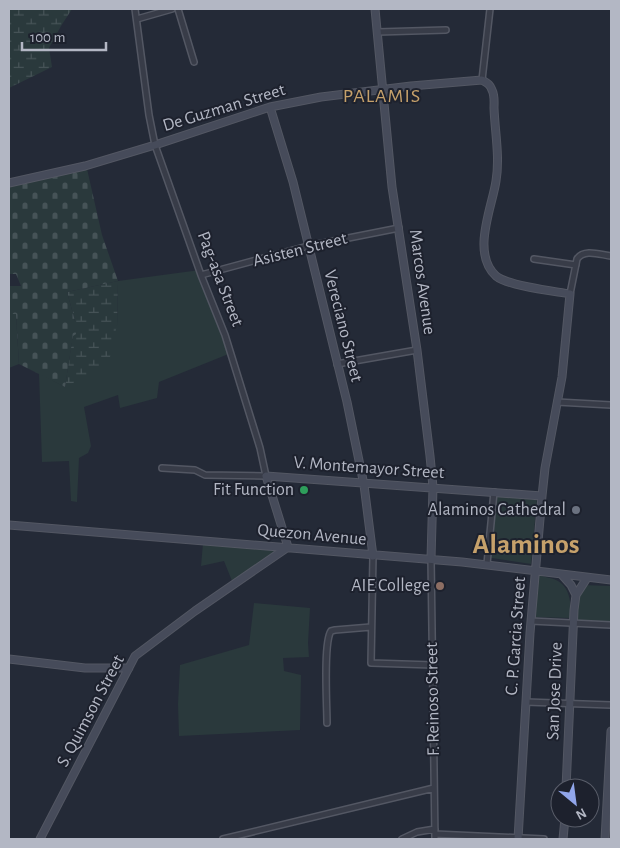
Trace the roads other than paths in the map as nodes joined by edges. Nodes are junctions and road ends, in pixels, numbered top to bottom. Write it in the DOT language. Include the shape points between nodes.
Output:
graph roads {
  1 [pos="135,9"];
  2 [pos="172,9"];
  3 [pos="178,9"];
  4 [pos="375,9"];
  5 [pos="490,9"];
  6 [pos="137,19"];
  7 [pos="446,30"];
  8 [pos="378,32"];
  9 [pos="194,62"];
  10 [pos="482,80"];
  11 [pos="383,90"];
  12 [pos="270,107"];
  13 [pos="155,145"];
  14 [pos="9,183"];
  15 [pos="398,228"];
  16 [pos="308,246"];
  17 [pos="611,256"];
  18 [pos="534,259"];
  19 [pos="576,265"];
  20 [pos="201,275"];
  21 [pos="570,294"];
  22 [pos="417,350"];
  23 [pos="337,364"];
  24 [pos="557,402"];
  25 [pos="611,405"];
  26 [pos="162,468"];
  27 [pos="266,476"];
  28 [pos="364,484"];
  29 [pos="433,488"];
  30 [pos="494,492"];
  31 [pos="542,496"];
  32 [pos="9,526"];
  33 [pos="288,547"];
  34 [pos="373,556"];
  35 [pos="431,559"];
  36 [pos="487,564"];
  37 [pos="536,570"];
  38 [pos="560,574"];
  39 [pos="587,578"];
  40 [pos="611,580"];
  41 [pos="576,595"];
  42 [pos="531,621"];
  43 [pos="573,623"];
  44 [pos="611,625"];
  45 [pos="371,627"];
  46 [pos="9,659"];
  47 [pos="433,665"];
  48 [pos="129,668"];
  49 [pos="526,702"];
  50 [pos="570,703"];
  51 [pos="611,705"];
  52 [pos="326,723"];
  53 [pos="611,731"];
  54 [pos="566,778"];
  55 [pos="434,788"];
  56 [pos="435,834"];
  57 [pos="519,838"];
  58 [pos="40,839"];
  59 [pos="223,839"];
  60 [pos="402,839"];
  61 [pos="544,839"];
  62 [pos="606,839"];
  1 -- 6 [label="street, Pag-asa Street"];
  2 -- 6 [label="street"];
  3 -- 9 [label="street"];
  4 -- 8 [label="street, Marcos Avenue"];
  5 -- 10 [label="street"];
  6 -- 13 [label="street, Pag-asa Street"];
  7 -- 8 [label="street"];
  8 -- 11 [label="street, Marcos Avenue"];
  10 -- 11 [label="street, De Guzman Street"];
  10 -- 21 [label="street" via="490,84 494,94 498,151 496,183 486,220 484,243 489,266 498,278 508,282"];
  11 -- 12 [label="street, De Guzman Street"];
  11 -- 15 [label="street, Marcos Avenue"];
  12 -- 13 [label="street, De Guzman Street"];
  12 -- 16 [label="street, Vereciano Street"];
  13 -- 14 [label="street, De Guzman Street" via="85,166"];
  13 -- 20 [label="street, Pag-asa Street"];
  15 -- 16 [label="street, Asisten Street"];
  15 -- 22 [label="street, Marcos Avenue"];
  16 -- 20 [label="street, Asisten Street"];
  16 -- 23 [label="street, Vereciano Street"];
  17 -- 19 [label="street, C. P. Garcia Street" via="585,252 577,258"];
  18 -- 19 [label="street"];
  19 -- 21 [label="street, C. P. Garcia Street"];
  20 -- 27 [label="street, Pag-asa Street" via="225,335"];
  21 -- 24 [label="street, C. P. Garcia Street"];
  22 -- 23 [label="street"];
  22 -- 29 [label="street, Marcos Avenue"];
  23 -- 28 [label="street, Vereciano Street"];
  24 -- 25 [label="street"];
  24 -- 31 [label="street, C. P. Garcia Street"];
  26 -- 27 [label="street, V. Montemayor Street" via="195,470 205,475"];
  27 -- 28 [label="street, V. Montemayor Street"];
  27 -- 33 [label="street, Pag-asa Street"];
  28 -- 29 [label="street, V. Montemayor Street"];
  28 -- 34 [label="street, Vereciano Street"];
  29 -- 30 [label="street, V. Montemayor Street"];
  29 -- 35 [label="street, Marcos Avenue"];
  30 -- 31 [label="street, V. Montemayor Street"];
  30 -- 36 [label="street"];
  31 -- 37 [label="street, C. P. Garcia Street"];
  32 -- 33 [label="street, Quezon Avenue"];
  33 -- 34 [label="street, Quezon Avenue"];
  33 -- 48 [label="street, S. Quimson Street" via="156,640 136,656"];
  34 -- 35 [label="street, Quezon Avenue"];
  34 -- 45 [label="street"];
  35 -- 36 [label="street, Quezon Avenue"];
  35 -- 47 [label="street, F. Reinoso Street"];
  36 -- 37 [label="street, Quezon Avenue"];
  37 -- 38 [label="street, Quezon Avenue"];
  37 -- 42 [label="street, C. P. Garcia Street"];
  38 -- 39 [label="street, Quezon Avenue"];
  38 -- 41 [label="street" via="571,584"];
  39 -- 40 [label="street, Quezon Avenue"];
  39 -- 41 [label="street, San Jose Drive"];
  41 -- 43 [label="street, San Jose Drive"];
  42 -- 43 [label="street"];
  42 -- 49 [label="street, C. P. Garcia Street"];
  43 -- 44 [label="street"];
  43 -- 50 [label="street, San Jose Drive"];
  45 -- 47 [label="street" via="372,663"];
  45 -- 52 [label="street" via="335,630 329,635"];
  46 -- 48 [label="street" via="85,668"];
  47 -- 55 [label="street, F. Reinoso Street"];
  48 -- 58 [label="street, S. Quimson Street"];
  49 -- 50 [label="street"];
  49 -- 57 [label="street, C. P. Garcia Street"];
  50 -- 51 [label="street"];
  50 -- 54 [label="street, San Jose Drive"];
  53 -- 62 [label="street"];
  55 -- 56 [label="street, F. Reinoso Street"];
  55 -- 59 [label="street"];
  56 -- 57 [label="street"];
  56 -- 60 [label="street" via="417,832"];
  57 -- 61 [label="street"];
}
